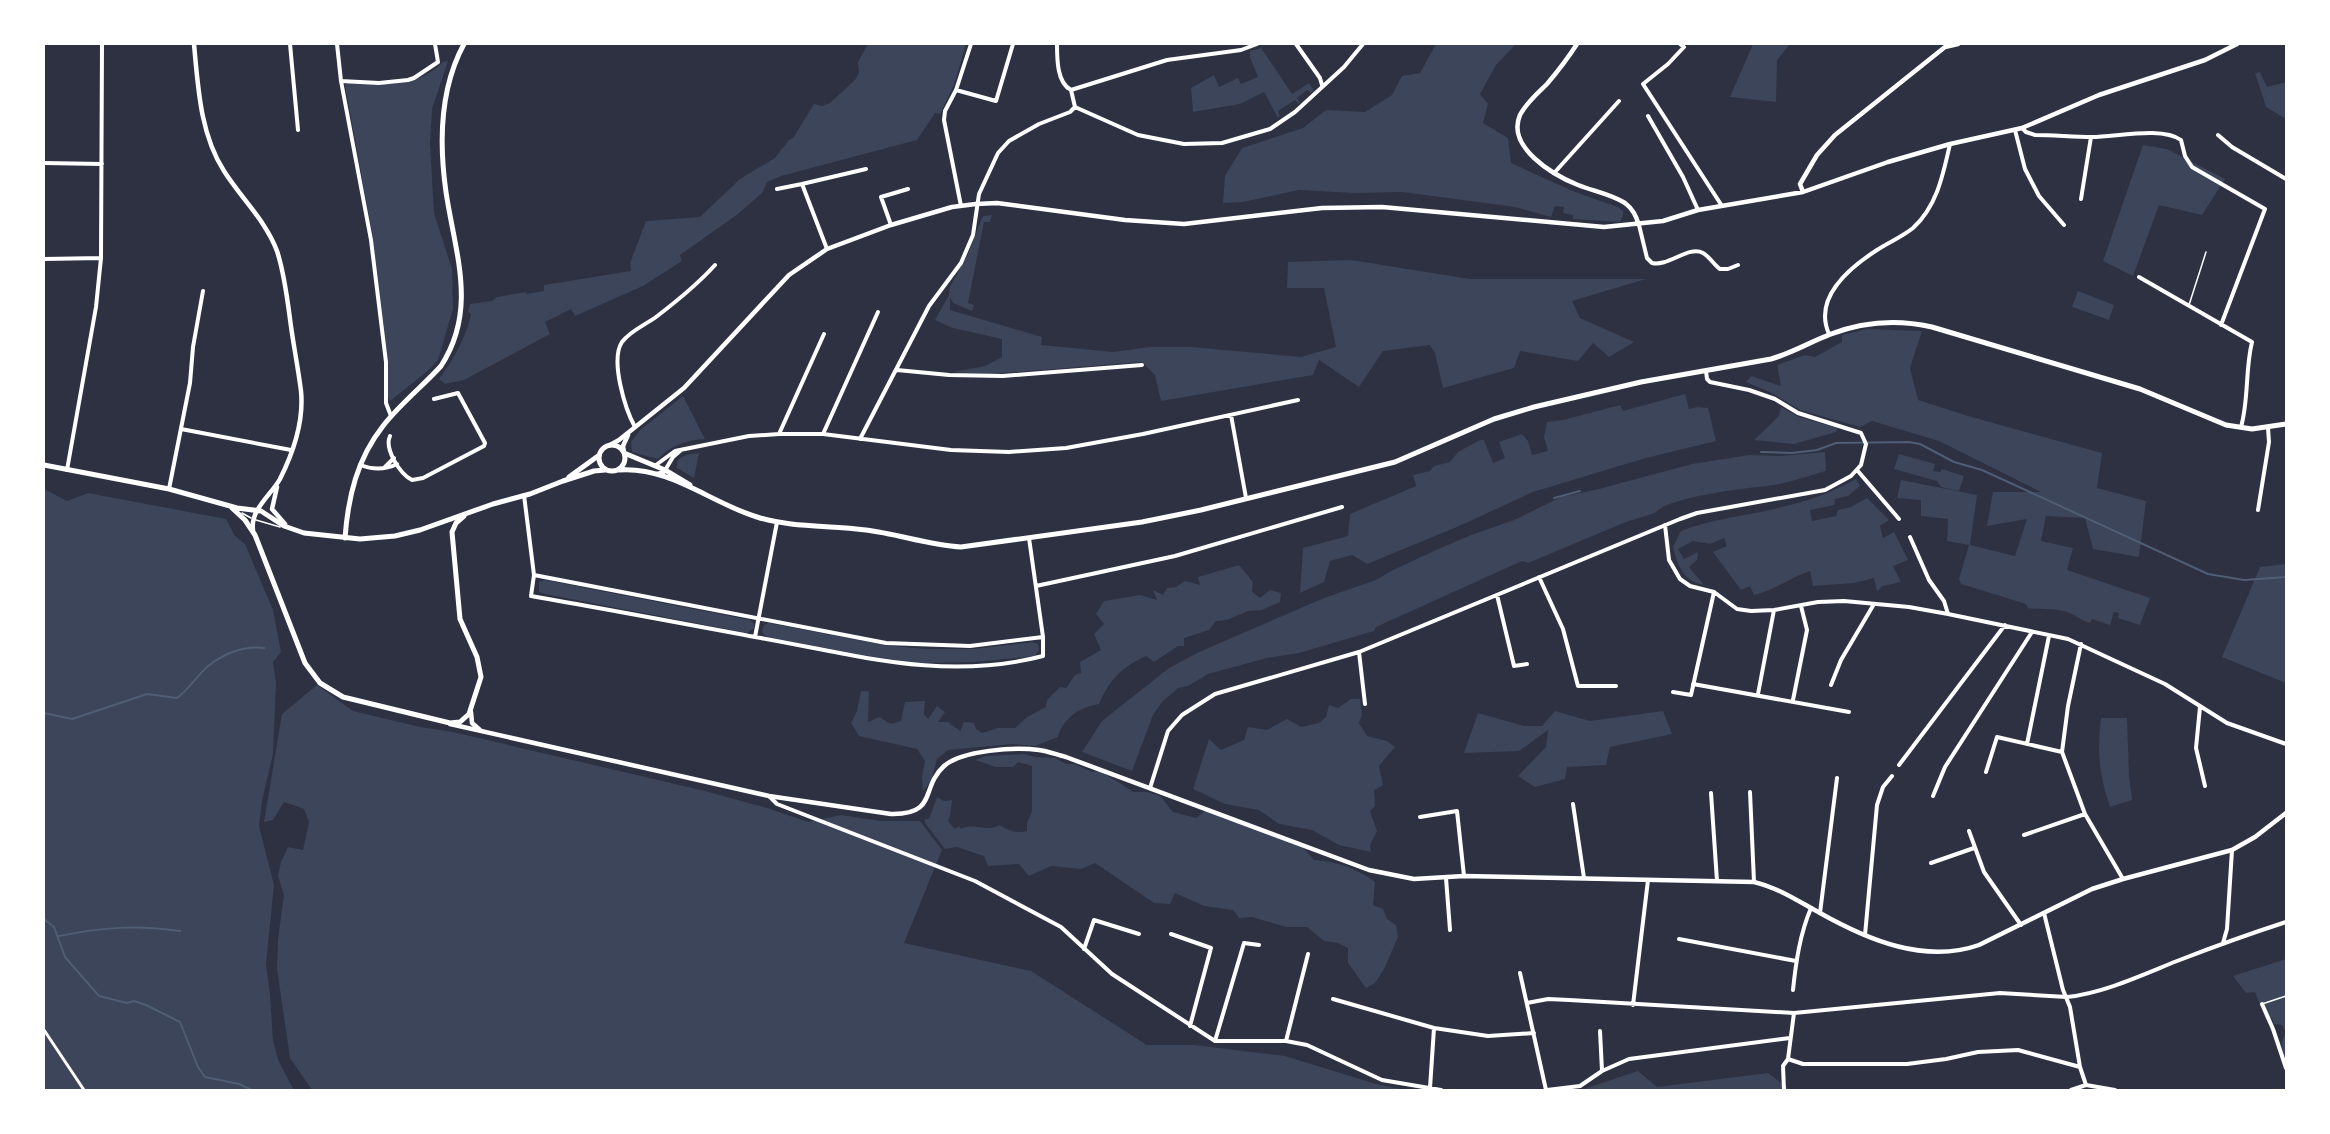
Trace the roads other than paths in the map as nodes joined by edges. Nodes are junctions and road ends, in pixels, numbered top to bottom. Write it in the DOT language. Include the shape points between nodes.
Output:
graph roads {
  1 [pos="102,44"];
  2 [pos="194,44"];
  3 [pos="290,44"];
  4 [pos="337,44"];
  5 [pos="435,44"];
  6 [pos="464,44"];
  7 [pos="971,44"];
  8 [pos="1013,44"];
  9 [pos="1257,44"];
  10 [pos="1296,44"];
  11 [pos="1363,44"];
  12 [pos="1577,44"];
  13 [pos="1680,44"];
  14 [pos="1958,44"];
  15 [pos="2237,44"];
  16 [pos="1057,45"];
  17 [pos="1944,45"];
  18 [pos="341,81"];
  19 [pos="1322,86"];
  20 [pos="956,90"];
  21 [pos="1071,90"];
  22 [pos="1619,101"];
  23 [pos="1075,107"];
  24 [pos="1648,116"];
  25 [pos="2022,128"];
  26 [pos="298,130"];
  27 [pos="2015,130"];
  28 [pos="2218,135"];
  29 [pos="2091,137"];
  30 [pos="1950,144"];
  31 [pos="44,163"];
  32 [pos="102,164"];
  33 [pos="866,169"];
  34 [pos="1555,172"];
  35 [pos="2286,179"];
  36 [pos="802,184"];
  37 [pos="777,189"];
  38 [pos="908,189"];
  39 [pos="1803,192"];
  40 [pos="2081,199"];
  41 [pos="976,204"];
  42 [pos="961,206"];
  43 [pos="1722,207"];
  44 [pos="1698,210"];
  45 [pos="891,225"];
  46 [pos="1639,225"];
  47 [pos="2064,225"];
  48 [pos="827,249"];
  49 [pos="2206,252"];
  50 [pos="101,258"];
  51 [pos="44,259"];
  52 [pos="715,265"];
  53 [pos="1738,265"];
  54 [pos="2139,277"];
  55 [pos="203,291"];
  56 [pos="2189,306"];
  57 [pos="878,312"];
  58 [pos="2221,325"];
  59 [pos="824,333"];
  60 [pos="1829,334"];
  61 [pos="1142,365"];
  62 [pos="897,370"];
  63 [pos="1706,371"];
  64 [pos="434,399"];
  65 [pos="1298,400"];
  66 [pos="1231,415"];
  67 [pos="391,416"];
  68 [pos="2286,424"];
  69 [pos="2241,428"];
  70 [pos="2268,428"];
  71 [pos="181,429"];
  72 [pos="633,429"];
  73 [pos="779,434"];
  74 [pos="823,434"];
  75 [pos="390,436"];
  76 [pos="860,439"];
  77 [pos="610,445"];
  78 [pos="291,450"];
  79 [pos="681,450"];
  80 [pos="624,452"];
  81 [pos="599,455"];
  82 [pos="394,458"];
  83 [pos="397,464"];
  84 [pos="44,465"];
  85 [pos="360,465"];
  86 [pos="655,466"];
  87 [pos="385,467"];
  88 [pos="67,470"];
  89 [pos="605,470"];
  90 [pos="619,470"];
  91 [pos="665,470"];
  92 [pos="1857,470"];
  93 [pos="656,474"];
  94 [pos="280,478"];
  95 [pos="562,481"];
  96 [pos="693,488"];
  97 [pos="169,489"];
  98 [pos="524,495"];
  99 [pos="1246,498"];
  100 [pos="227,505"];
  101 [pos="1342,507"];
  102 [pos="236,510"];
  103 [pos="258,510"];
  104 [pos="2258,510"];
  105 [pos="471,512"];
  106 [pos="253,519"];
  107 [pos="1899,519"];
  108 [pos="777,522"];
  109 [pos="437,524"];
  110 [pos="1665,525"];
  111 [pos="289,528"];
  112 [pos="452,532"];
  113 [pos="255,535"];
  114 [pos="1910,537"];
  115 [pos="345,538"];
  116 [pos="1029,538"];
  117 [pos="534,575"];
  118 [pos="1539,577"];
  119 [pos="1036,586"];
  120 [pos="1714,592"];
  121 [pos="1497,595"];
  122 [pos="1874,604"];
  123 [pos="1801,606"];
  124 [pos="1774,610"];
  125 [pos="1948,614"];
  126 [pos="759,618"];
  127 [pos="2005,625"];
  128 [pos="2032,632"];
  129 [pos="2049,636"];
  130 [pos="756,637"];
  131 [pos="1043,637"];
  132 [pos="2081,644"];
  133 [pos="1359,652"];
  134 [pos="1527,664"];
  135 [pos="1693,684"];
  136 [pos="1831,685"];
  137 [pos="1616,686"];
  138 [pos="1673,692"];
  139 [pos="1758,694"];
  140 [pos="1793,700"];
  141 [pos="1365,704"];
  142 [pos="2200,706"];
  143 [pos="471,710"];
  144 [pos="1849,712"];
  145 [pos="445,722"];
  146 [pos="483,731"];
  147 [pos="2027,744"];
  148 [pos="2286,744"];
  149 [pos="2062,752"];
  150 [pos="1899,765"];
  151 [pos="1986,772"];
  152 [pos="1892,776"];
  153 [pos="1837,778"];
  154 [pos="2205,786"];
  155 [pos="1150,788"];
  156 [pos="1750,792"];
  157 [pos="1711,793"];
  158 [pos="770,796"];
  159 [pos="1933,796"];
  160 [pos="1573,804"];
  161 [pos="2286,813"];
  162 [pos="2085,814"];
  163 [pos="1420,817"];
  164 [pos="1968,831"];
  165 [pos="2024,835"];
  166 [pos="1974,848"];
  167 [pos="2232,850"];
  168 [pos="1931,863"];
  169 [pos="1464,876"];
  170 [pos="1446,878"];
  171 [pos="1584,878"];
  172 [pos="2123,879"];
  173 [pos="1648,880"];
  174 [pos="1717,882"];
  175 [pos="1754,882"];
  176 [pos="1811,908"];
  177 [pos="1820,913"];
  178 [pos="2044,913"];
  179 [pos="2286,922"];
  180 [pos="2021,925"];
  181 [pos="1450,930"];
  182 [pos="1139,934"];
  183 [pos="1171,934"];
  184 [pos="1865,935"];
  185 [pos="1679,939"];
  186 [pos="2223,943"];
  187 [pos="1259,945"];
  188 [pos="1084,949"];
  189 [pos="1308,954"];
  190 [pos="1796,961"];
  191 [pos="1520,973"];
  192 [pos="1793,990"];
  193 [pos="2286,996"];
  194 [pos="2067,997"];
  195 [pos="1333,999"];
  196 [pos="1527,1003"];
  197 [pos="2262,1004"];
  198 [pos="1633,1005"];
  199 [pos="1794,1013"];
  200 [pos="1190,1026"];
  201 [pos="1434,1028"];
  202 [pos="44,1030"];
  203 [pos="1600,1031"];
  204 [pos="1534,1033"];
  205 [pos="1790,1038"];
  206 [pos="1215,1041"];
  207 [pos="1286,1041"];
  208 [pos="1788,1059"];
  209 [pos="2080,1067"];
  210 [pos="2286,1068"];
  211 [pos="1602,1071"];
  212 [pos="2086,1085"];
  213 [pos="1430,1088"];
  214 [pos="84,1090"];
  215 [pos="1441,1090"];
  216 [pos="1547,1090"];
  217 [pos="1784,1090"];
  218 [pos="2071,1090"];
  219 [pos="2115,1090"];
  1 -- 32 [label="street"];
  2 -- 78 [label="street" via="210,145 223,171 266,228 279,261 301,397 299,425"];
  3 -- 26 [label="street"];
  4 -- 18 [label="street"];
  5 -- 18 [label="street" via="438,62 414,78 397,82"];
  6 -- 67 [label="main road" via="452,73 443,129 446,191 462,282 460,320 441,366"];
  7 -- 20 [label="street"];
  8 -- 20 [label="street" via="996,101"];
  9 -- 21 [label="street" via="1241,50 1167,60"];
  10 -- 19 [label="street"];
  11 -- 19 [label="street"];
  12 -- 34 [label="street" via="1525,107 1518,123 1523,147"];
  13 -- 43 [label="street" via="1684,47 1643,84"];
  14 -- 17 [label="street"];
  15 -- 25 [label="street" via="2205,60 2099,94"];
  16 -- 21 [label="street" via="1058,66"];
  17 -- 39 [label="street" via="1835,135 1817,155 1800,184"];
  18 -- 67 [label="street" via="371,240 386,362 386,403"];
  19 -- 23 [label="street" via="1307,103 1270,129 1222,143 1184,144 1138,135"];
  20 -- 42 [label="street" via="944,120"];
  21 -- 23 [label="street"];
  22 -- 34 [label="street"];
  23 -- 41 [label="street" via="1002,147"];
  24 -- 44 [label="street"];
  25 -- 27 [label="street"];
  25 -- 29 [label="street" via="2035,135"];
  27 -- 30 [label="street"];
  27 -- 47 [label="street" via="2025,169 2038,196"];
  28 -- 35 [label="street"];
  29 -- 40 [label="street"];
  29 -- 58 [label="street" via="2142,133 2175,136 2181,140 2192,167 2265,209"];
  30 -- 39 [label="street"];
  30 -- 60 [label="street" via="1929,208 1913,227 1853,267 1836,285 1825,307"];
  31 -- 32 [label="street"];
  32 -- 50 [label="street"];
  33 -- 36 [label="street"];
  34 -- 46 [label="street" via="1623,201 1633,210"];
  36 -- 37 [label="street"];
  36 -- 48 [label="street"];
  38 -- 45 [label="street" via="881,197"];
  39 -- 43 [label="street"];
  41 -- 42 [label="street"];
  41 -- 46 [label="street" via="1185,224 1360,207 1604,227"];
  41 -- 62 [label="street" via="973,236 966,253 929,306"];
  42 -- 45 [label="street"];
  43 -- 44 [label="street"];
  44 -- 46 [label="street"];
  45 -- 48 [label="street"];
  46 -- 53 [label="street" via="1647,258 1652,263 1660,264 1696,251 1720,270"];
  48 -- 72 [label="street" via="789,275 684,388"];
  49 -- 56 [label="lane"];
  50 -- 51 [label="street"];
  50 -- 88 [label="street"];
  52 -- 72 [label="street" via="683,297 622,342 618,360 620,384"];
  54 -- 56 [label="street"];
  55 -- 71 [label="street"];
  56 -- 58 [label="street"];
  57 -- 74 [label="street"];
  58 -- 69 [label="street" via="2252,342"];
  59 -- 73 [label="street"];
  60 -- 63 [label="main road" via="1786,355"];
  60 -- 69 [label="main road" via="1882,321 1924,326 2140,389"];
  61 -- 62 [label="street" via="1003,376"];
  62 -- 76 [label="street"];
  63 -- 92 [label="street" via="1710,382 1749,390 1808,417 1856,430 1865,442"];
  63 -- 99 [label="main road" via="1534,407 1494,419 1395,462"];
  64 -- 83 [label="street" via="458,393 486,443 416,480 407,478"];
  65 -- 66 [label="street"];
  66 -- 76 [label="street" via="1066,448 1009,452 951,450"];
  66 -- 99 [label="street"];
  67 -- 85 [label="main road"];
  68 -- 70 [label="main road"];
  69 -- 70 [label="main road"];
  70 -- 104 [label="street"];
  71 -- 78 [label="street"];
  71 -- 97 [label="street"];
  72 -- 77 [label="street"];
  72 -- 80 [label="street" via="625,441"];
  73 -- 74 [label="street"];
  73 -- 79 [label="street"];
  74 -- 76 [label="street"];
  75 -- 82 [label="street" via="387,444"];
  77 -- 80 [label="main road"];
  77 -- 81 [label="main road"];
  78 -- 94 [label="street"];
  79 -- 86 [label="street" via="668,454"];
  79 -- 91 [label="street"];
  80 -- 86 [label="main road"];
  80 -- 90 [label="main road" via="625,460"];
  81 -- 89 [label="main road" via="599,464"];
  81 -- 95 [label="main road"];
  82 -- 83 [label="street"];
  82 -- 87 [label="street"];
  83 -- 87 [label="street"];
  84 -- 88 [label="main road"];
  85 -- 87 [label="street" via="376,470"];
  85 -- 115 [label="main road" via="349,499"];
  86 -- 91 [label="main road"];
  88 -- 97 [label="main road"];
  89 -- 90 [label="main road"];
  89 -- 95 [label="main road"];
  90 -- 93 [label="main road"];
  91 -- 93 [label="street"];
  91 -- 96 [label="main road"];
  92 -- 107 [label="street"];
  92 -- 110 [label="street" via="1825,490 1697,513"];
  93 -- 96 [label="main road"];
  94 -- 103 [label="street"];
  94 -- 111 [label="street" via="272,509"];
  95 -- 98 [label="main road"];
  96 -- 108 [label="main road"];
  97 -- 100 [label="main road"];
  98 -- 105 [label="main road"];
  98 -- 117 [label="street"];
  99 -- 116 [label="main road" via="1142,522"];
  100 -- 102 [label="main road"];
  100 -- 103 [label="main road"];
  101 -- 119 [label="street" via="1175,556"];
  102 -- 106 [label="lane"];
  102 -- 113 [label="main road"];
  103 -- 106 [label="street"];
  103 -- 111 [label="main road"];
  105 -- 109 [label="main road"];
  105 -- 112 [label="main road" via="456,523"];
  106 -- 111 [label="lane"];
  106 -- 113 [label="street"];
  108 -- 116 [label="main road" via="865,530 961,547"];
  108 -- 126 [label="street"];
  109 -- 112 [label="main road" via="447,525"];
  109 -- 115 [label="main road" via="395,536"];
  110 -- 118 [label="street"];
  110 -- 120 [label="street" via="1668,556 1677,575 1690,586"];
  111 -- 115 [label="main road"];
  112 -- 143 [label="main road" via="460,619 480,670"];
  113 -- 145 [label="main road" via="305,663 320,683 343,697"];
  114 -- 125 [label="street"];
  116 -- 119 [label="street"];
  117 -- 126 [label="street"];
  117 -- 130 [label="street" via="531,596"];
  118 -- 121 [label="street"];
  118 -- 137 [label="street" via="1563,629 1578,686"];
  119 -- 131 [label="street"];
  120 -- 124 [label="street" via="1742,610"];
  120 -- 135 [label="street"];
  121 -- 133 [label="street"];
  121 -- 134 [label="street" via="1514,666"];
  122 -- 123 [label="street" via="1837,600"];
  122 -- 125 [label="street"];
  122 -- 136 [label="street"];
  123 -- 124 [label="street"];
  123 -- 140 [label="street" via="1807,630"];
  124 -- 139 [label="street"];
  125 -- 127 [label="street"];
  126 -- 130 [label="street"];
  126 -- 131 [label="street" via="903,645 970,646"];
  127 -- 128 [label="street"];
  127 -- 150 [label="street"];
  128 -- 129 [label="street"];
  128 -- 159 [label="street" via="1945,767"];
  129 -- 132 [label="street"];
  129 -- 147 [label="street"];
  130 -- 131 [label="street" via="927,666 1023,661 1043,656"];
  132 -- 142 [label="street" via="2165,684"];
  132 -- 149 [label="street"];
  133 -- 141 [label="street"];
  133 -- 155 [label="street" via="1202,701 1168,731"];
  135 -- 138 [label="street" via="1691,694"];
  135 -- 139 [label="street"];
  139 -- 140 [label="street"];
  140 -- 144 [label="street"];
  142 -- 148 [label="street" via="2234,727"];
  142 -- 154 [label="street" via="2196,748"];
  143 -- 145 [label="main road" via="460,722"];
  143 -- 146 [label="street" via="472,723"];
  145 -- 146 [label="street"];
  146 -- 158 [label="street"];
  147 -- 149 [label="street"];
  147 -- 151 [label="street" via="1997,737"];
  149 -- 162 [label="street"];
  152 -- 184 [label="street" via="1877,805"];
  153 -- 177 [label="street"];
  155 -- 158 [label="street" via="1039,750 990,751 957,757 943,767 924,804 908,813 863,811"];
  155 -- 170 [label="street" via="1369,870 1414,879"];
  156 -- 175 [label="street"];
  157 -- 174 [label="street"];
  158 -- 188 [label="street" via="777,804 975,881 1061,927"];
  160 -- 171 [label="street"];
  161 -- 167 [label="street"];
  162 -- 165 [label="street"];
  162 -- 172 [label="street"];
  163 -- 169 [label="street" via="1458,811"];
  164 -- 166 [label="street"];
  166 -- 168 [label="street"];
  166 -- 180 [label="street" via="1988,878"];
  167 -- 172 [label="street"];
  167 -- 186 [label="street"];
  169 -- 170 [label="street"];
  169 -- 171 [label="street"];
  170 -- 181 [label="street"];
  171 -- 173 [label="street"];
  172 -- 178 [label="street" via="2092,889"];
  173 -- 174 [label="street"];
  173 -- 198 [label="street"];
  174 -- 175 [label="street"];
  175 -- 176 [label="street" via="1779,889"];
  176 -- 177 [label="street"];
  176 -- 190 [label="street"];
  177 -- 184 [label="street"];
  178 -- 180 [label="street"];
  178 -- 194 [label="street"];
  179 -- 186 [label="street"];
  180 -- 184 [label="street" via="1966,950 1939,953 1904,948"];
  182 -- 188 [label="street" via="1094,920"];
  183 -- 200 [label="street" via="1211,948"];
  185 -- 190 [label="street"];
  186 -- 194 [label="street" via="2133,978"];
  187 -- 206 [label="street" via="1244,943"];
  188 -- 200 [label="street" via="1112,974"];
  189 -- 207 [label="street"];
  190 -- 192 [label="street"];
  191 -- 196 [label="street"];
  193 -- 197 [label="lane"];
  194 -- 199 [label="street" via="2000,993"];
  194 -- 209 [label="street"];
  195 -- 201 [label="street"];
  196 -- 198 [label="street" via="1548,999"];
  196 -- 204 [label="street"];
  197 -- 210 [label="street"];
  198 -- 199 [label="street"];
  199 -- 205 [label="street"];
  200 -- 206 [label="street"];
  201 -- 204 [label="street" via="1488,1036"];
  201 -- 213 [label="street"];
  202 -- 214 [label="street"];
  203 -- 211 [label="street"];
  204 -- 216 [label="street"];
  205 -- 208 [label="street"];
  205 -- 211 [label="street" via="1652,1054"];
  206 -- 207 [label="street"];
  207 -- 213 [label="street" via="1306,1045 1382,1080"];
  208 -- 209 [label="street" via="1803,1064 1907,1064 1978,1052 2018,1050"];
  208 -- 217 [label="street" via="1783,1065"];
  209 -- 212 [label="street"];
  211 -- 216 [label="street" via="1580,1086"];
  212 -- 218 [label="street"];
  212 -- 219 [label="street"];
  213 -- 215 [label="street"];
}
